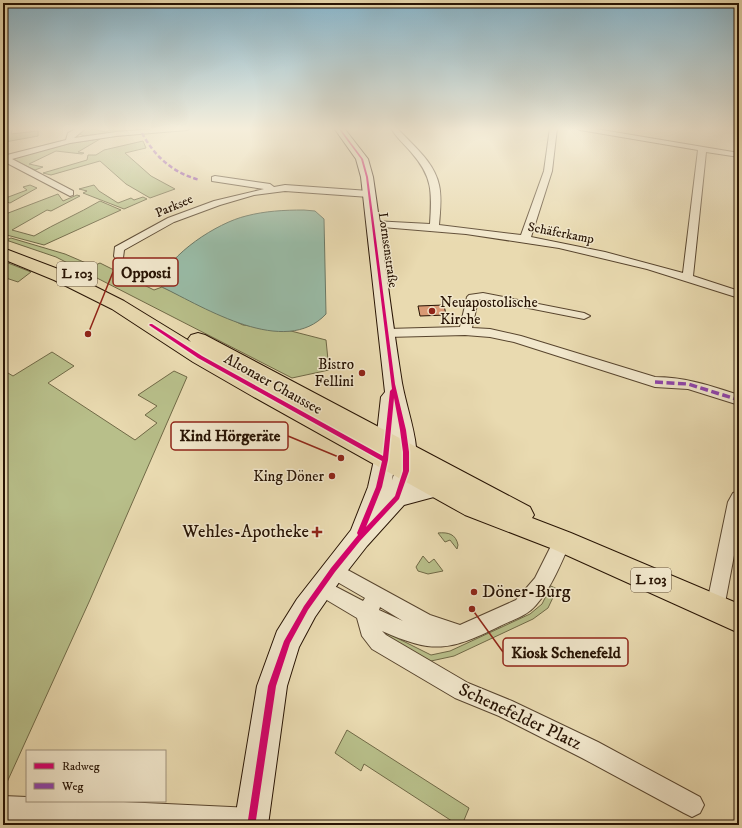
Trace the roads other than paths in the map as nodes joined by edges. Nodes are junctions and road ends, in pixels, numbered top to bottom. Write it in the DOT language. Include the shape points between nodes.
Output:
graph roads {
  1 [pos="20,167"];
  2 [pos="364,167"];
  3 [pos="426,167"];
  4 [pos="550,167"];
  5 [pos="700,167"];
  6 [pos="215,179"];
  7 [pos="274,188"];
  8 [pos="70,193"];
  9 [pos="369,194"];
  10 [pos="373,224"];
  11 [pos="434,228"];
  12 [pos="525,239"];
  13 [pos="3,246"];
  14 [pos="3,252"];
  15 [pos="119,256"];
  16 [pos="688,277"];
  17 [pos="739,295"];
  18 [pos="584,316"];
  19 [pos="465,331"];
  20 [pos="388,333"];
  21 [pos="739,400"];
  22 [pos="396,456"];
  23 [pos="437,488"];
  24 [pos="397,496"];
  25 [pos="738,500"];
  26 [pos="358,538"];
  27 [pos="562,541"];
  28 [pos="327,579"];
  29 [pos="372,604"];
  30 [pos="727,614"];
  31 [pos="692,805"];
  32 [pos="3,808"];
  33 [pos="251,822"];
  1 -- 8 [label="street"];
  2 -- 9 [label="street, Lornsenstraße"];
  3 -- 11 [label="street" via="434,180 436,194"];
  4 -- 12 [label="street"];
  5 -- 16 [label="street"];
  6 -- 7 [label="street, Parksee"];
  7 -- 9 [label="street, Parksee"];
  7 -- 15 [label="street, Parksee" via="217,203 171,220 120,250"];
  9 -- 10 [label="street, Lornsenstraße"];
  10 -- 11 [label="street, Schäferkamp"];
  10 -- 20 [label="street, Lornsenstraße"];
  11 -- 12 [label="street, Schäferkamp"];
  12 -- 16 [label="street, Schäferkamp"];
  13 -- 22 [label="main road, Altonaer Chaussee / L 103" via="50,262 117,293"];
  14 -- 22 [label="main road, Altonaer Chaussee / L 103" via="60,276 111,302 200,357"];
  16 -- 17 [label="street, Schäferkamp"];
  18 -- 19 [label="street" via="483,296 472,297"];
  19 -- 20 [label="street"];
  19 -- 21 [label="street" via="517,339 655,382 690,383"];
  20 -- 22 [label="street, Lornsenstraße" via="393,384 404,430"];
  22 -- 23 [label="main road, Altonaer Chaussee / L 103"];
  22 -- 24 [label="street"];
  22 -- 26 [label="street" via="379,487"];
  22 -- 27 [label="main road, Altonaer Chaussee / L 103" via="500,502"];
  23 -- 24 [label="street"];
  23 -- 27 [label="main road, Altonaer Chaussee / L 103" via="491,515"];
  24 -- 26 [label="street"];
  25 -- 30 [label="street"];
  26 -- 28 [label="street"];
  27 -- 29 [label="street" via="547,574 523,606 449,637 411,633"];
  27 -- 30 [label="main road, Altonaer Chaussee / L 103"];
  28 -- 29 [label="street"];
  28 -- 33 [label="street" via="287,641 272,686"];
  29 -- 31 [label="street, Schenefelder Platz" via="366,620 369,632 379,642 462,691 505,708 590,750"];
  32 -- 33 [label="street"];
}
